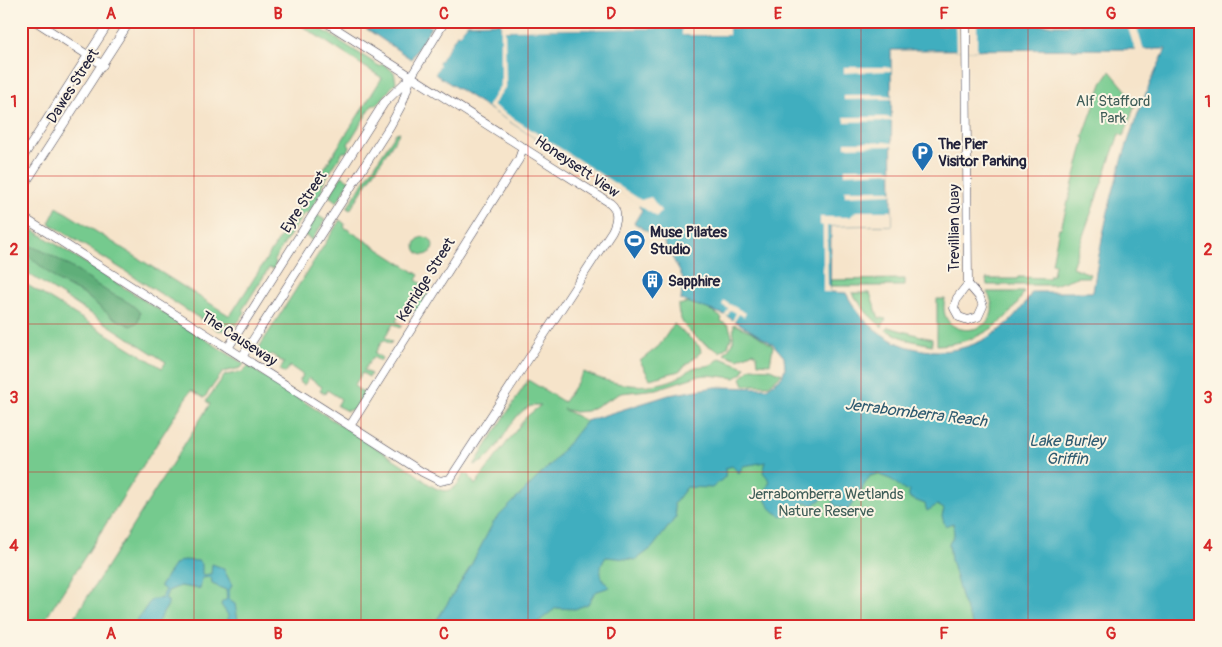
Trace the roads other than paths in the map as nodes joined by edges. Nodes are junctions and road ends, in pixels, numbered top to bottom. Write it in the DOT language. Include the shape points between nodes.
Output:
graph roads {
  1 [pos="35,21"];
  2 [pos="110,21"];
  3 [pos="130,21"];
  4 [pos="324,21"];
  5 [pos="445,21"];
  6 [pos="966,21"];
  7 [pos="88,55"];
  8 [pos="103,65"];
  9 [pos="411,76"];
  10 [pos="523,147"];
  11 [pos="21,160"];
  12 [pos="21,190"];
  13 [pos="21,216"];
  14 [pos="968,284"];
  15 [pos="228,348"];
  16 [pos="242,357"];
  17 [pos="350,426"];
  18 [pos="444,481"];
  1 -- 7 [label="street"];
  2 -- 7 [label="street, Dawes Street"];
  3 -- 8 [label="street, Dawes Street"];
  4 -- 9 [label="street, Honeysett View"];
  5 -- 9 [label="street, Eyre Street"];
  6 -- 14 [label="street, Trevillian Quay"];
  7 -- 8 [label="street"];
  7 -- 11 [label="street, Dawes Street"];
  8 -- 12 [label="street, Dawes Street"];
  9 -- 10 [label="street, Honeysett View"];
  9 -- 15 [label="street, Eyre Street" via="384,103"];
  9 -- 16 [label="street, Eyre Street" via="402,104 390,126"];
  10 -- 17 [label="street, Kerridge Street" via="519,159"];
  10 -- 18 [label="street, Honeysett View" via="612,204 616,222 460,468 452,478"];
  13 -- 15 [label="street, The Causeway"];
  14 -- 14 [label="street, Trevillian Quay" via="983,306 978,317 970,320 959,317 954,308"];
  15 -- 16 [label="street, The Causeway"];
  16 -- 17 [label="street, The Causeway"];
  17 -- 18 [label="street, The Causeway" via="429,476"];
}
